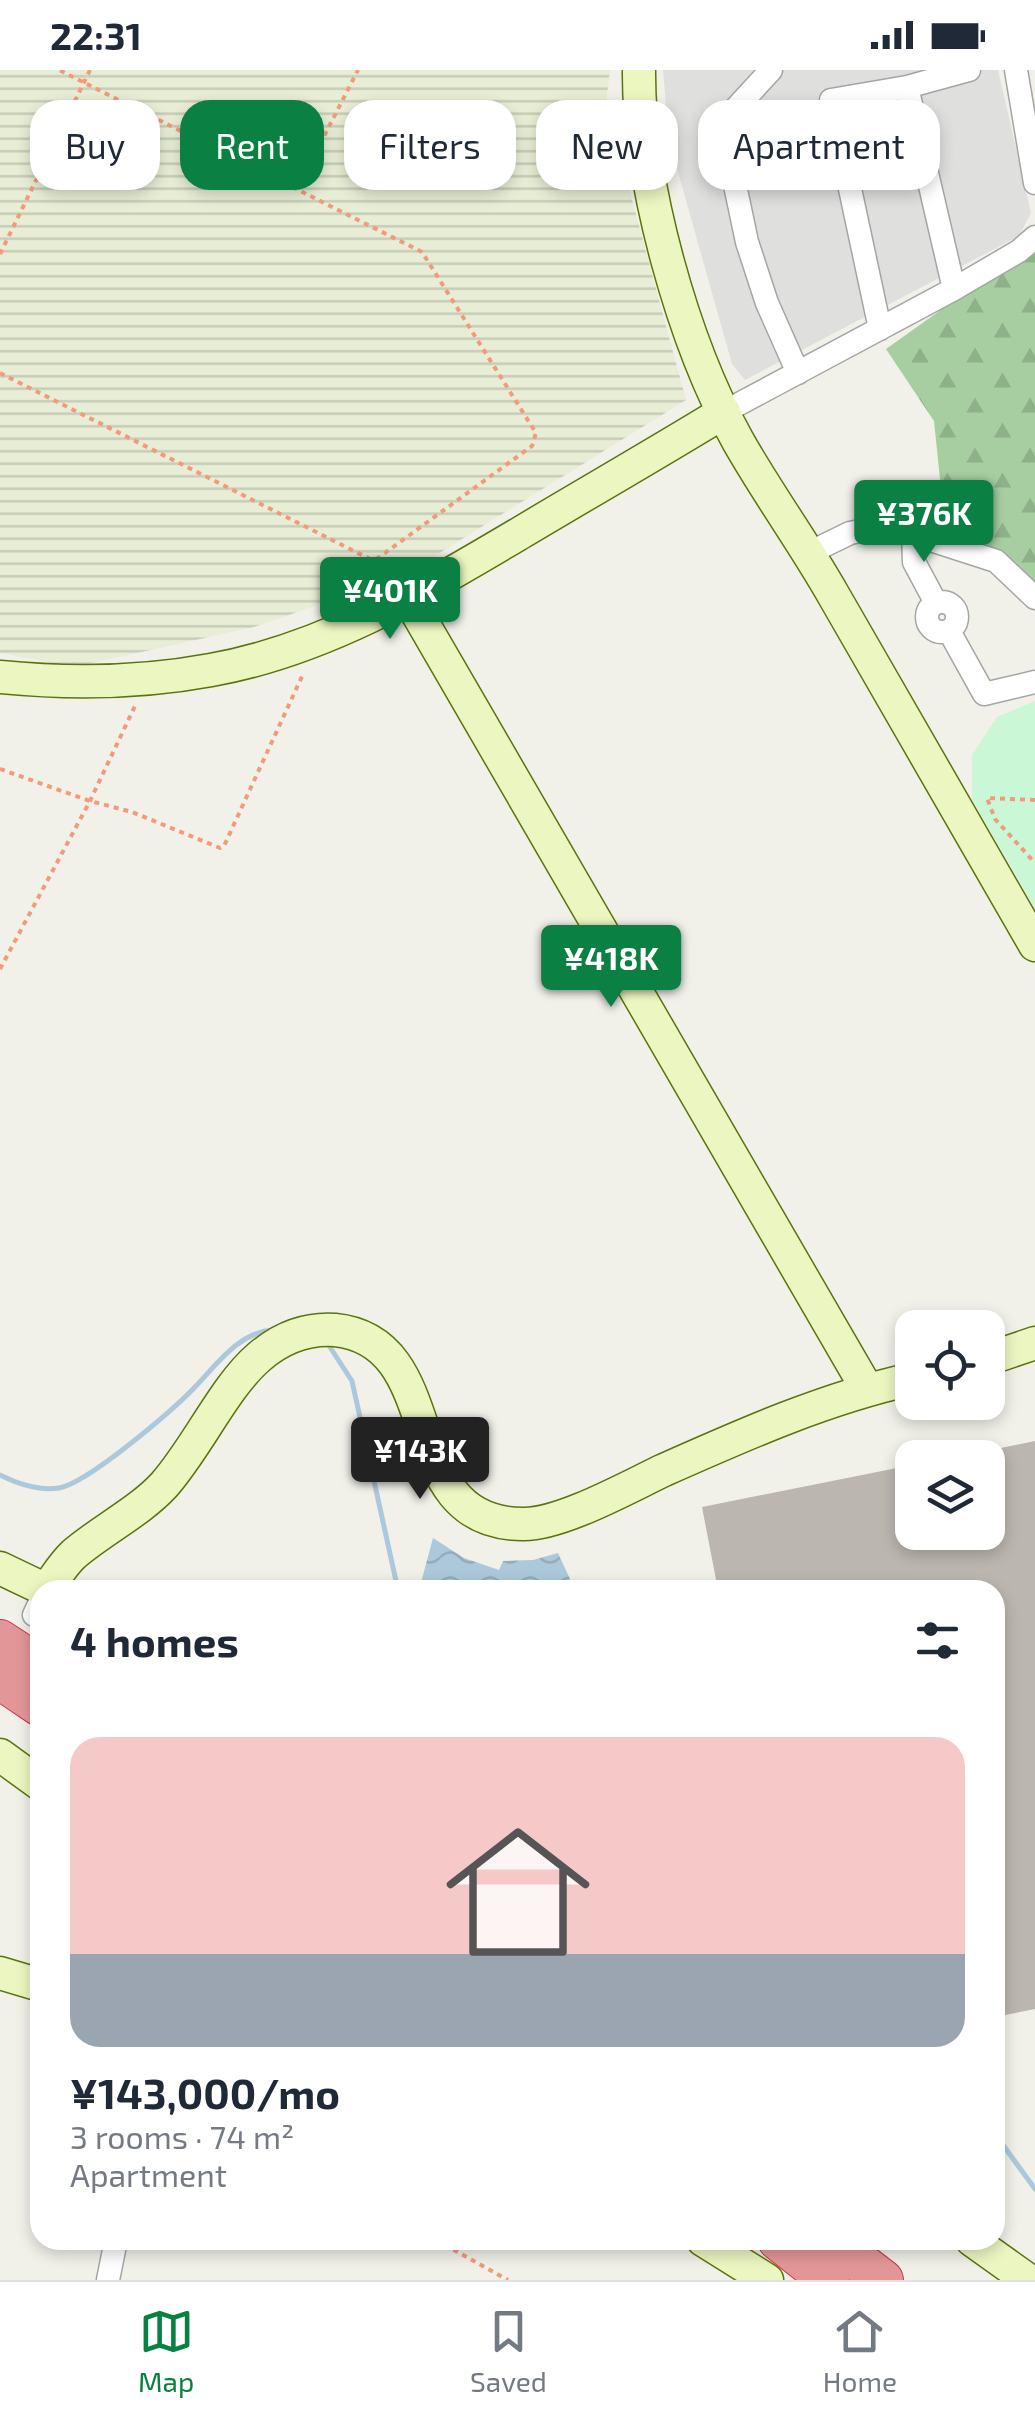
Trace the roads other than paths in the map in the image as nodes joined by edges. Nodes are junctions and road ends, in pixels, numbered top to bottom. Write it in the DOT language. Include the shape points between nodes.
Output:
graph roads {
  1 [pos="639,70"];
  2 [pos="771,70"];
  3 [pos="969,70"];
  4 [pos="1016,70"];
  5 [pos="907,87"];
  6 [pos="1035,183"];
  7 [pos="1035,237"];
  8 [pos="954,290"];
  9 [pos="880,330"];
  10 [pos="798,373"];
  11 [pos="724,412"];
  12 [pos="913,534"];
  13 [pos="810,553"];
  14 [pos="1035,598"];
  15 [pos="409,599"];
  16 [pos="0,678"];
  17 [pos="1035,682"];
  18 [pos="1035,945"];
  19 [pos="1035,1343"];
  20 [pos="1005,1353"];
  21 [pos="895,1382"];
  22 [pos="867,1389"];
  23 [pos="0,1568"];
  24 [pos="54,1580"];
  25 [pos="30,1589"];
  26 [pos="0,1640"];
  27 [pos="30,1660"];
  28 [pos="0,1679"];
  29 [pos="30,1699"];
  30 [pos="0,1755"];
  31 [pos="30,1777"];
  32 [pos="0,1972"];
  33 [pos="30,1982"];
  34 [pos="114,2250"];
  35 [pos="720,2250"];
  36 [pos="791,2250"];
  37 [pos="844,2250"];
  38 [pos="986,2250"];
  39 [pos="108,2280"];
  40 [pos="767,2280"];
  41 [pos="829,2280"];
  42 [pos="882,2280"];
  43 [pos="1028,2280"];
  1 -- 11 [label="street" via="645,156 660,230"];
  2 -- 10 [label="street" via="726,119 724,133 766,303"];
  3 -- 5 [label="street"];
  4 -- 6 [label="street"];
  5 -- 8 [label="street"];
  5 -- 9 [label="street" via="831,100"];
  7 -- 8 [label="street"];
  8 -- 9 [label="street"];
  9 -- 10 [label="street"];
  10 -- 11 [label="street"];
  11 -- 13 [label="street"];
  11 -- 15 [label="street"];
  12 -- 13 [label="street" via="870,529"];
  12 -- 14 [label="street" via="996,561"];
  12 -- 17 [label="street" via="914,562 936,604 957,613 950,630 984,694"];
  13 -- 18 [label="street"];
  15 -- 16 [label="street" via="307,642 214,670 78,682"];
  15 -- 22 [label="street"];
  19 -- 20 [label="street"];
  21 -- 22 [label="street"];
  22 -- 24 [label="street" via="563,1515 503,1523 448,1490 414,1397 391,1358 353,1332 296,1333 243,1374 161,1488 72,1556"];
  23 -- 25 [label="street"];
  26 -- 27 [label="highway"];
  28 -- 29 [label="highway"];
  30 -- 31 [label="street"];
  32 -- 33 [label="street"];
  34 -- 39 [label="street"];
  35 -- 40 [label="street"];
  36 -- 41 [label="highway"];
  37 -- 42 [label="highway"];
  38 -- 43 [label="street"];
}
